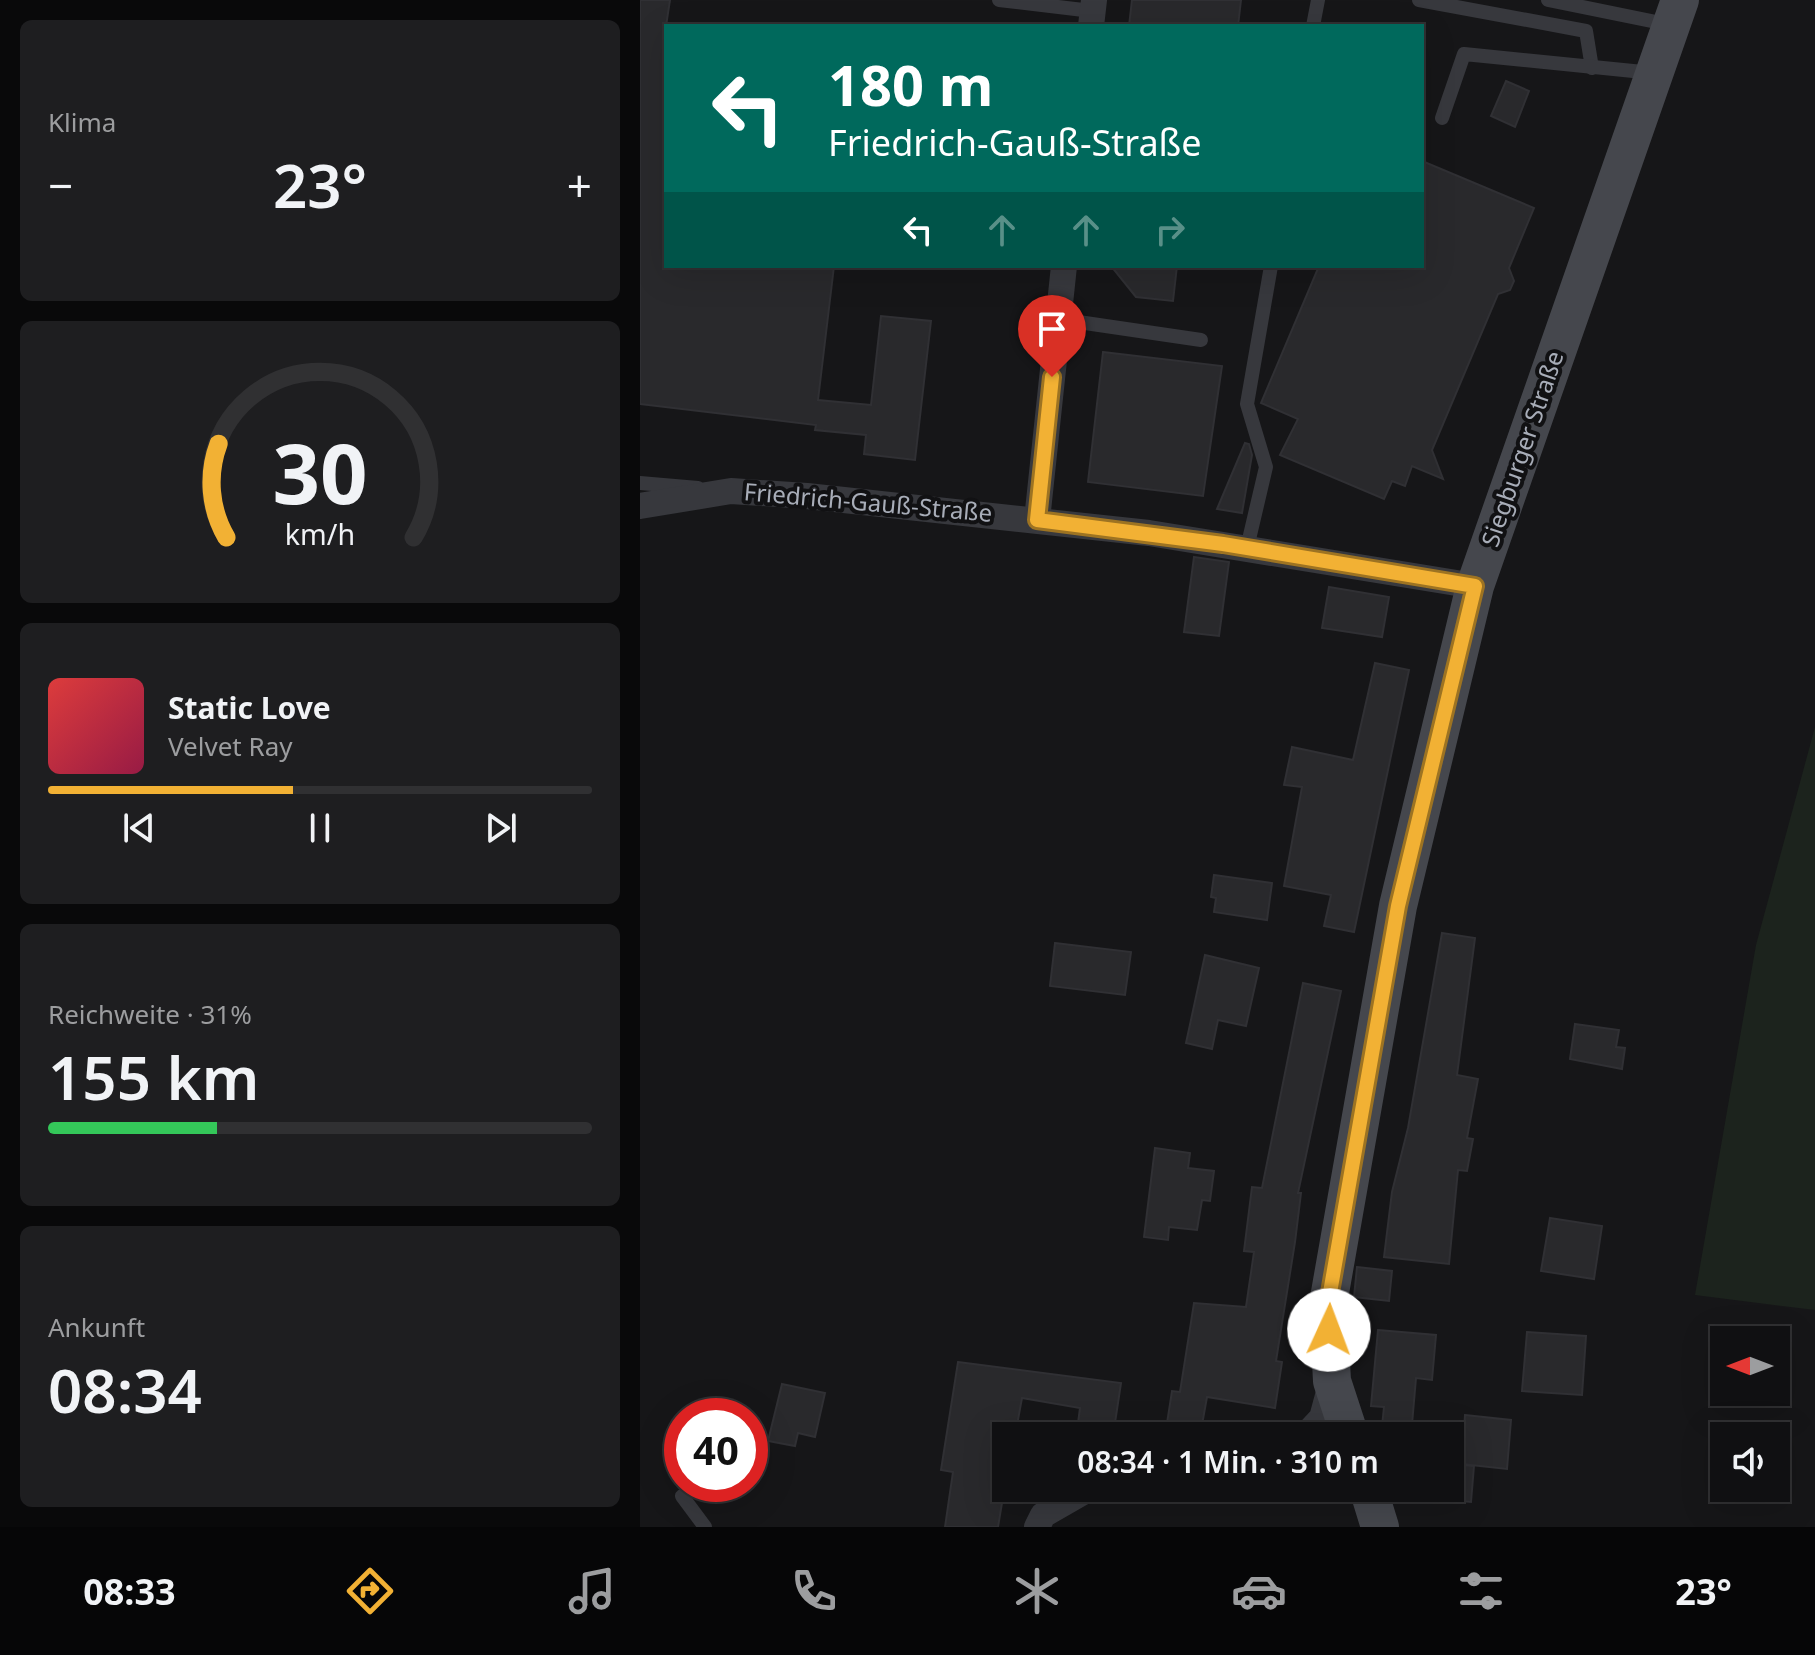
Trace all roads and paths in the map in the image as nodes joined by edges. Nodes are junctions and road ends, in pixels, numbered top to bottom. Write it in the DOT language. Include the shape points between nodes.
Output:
graph roads {
  1 [pos="999,0"];
  2 [pos="1318,0"];
  3 [pos="1419,0"];
  4 [pos="1548,0"];
  5 [pos="1614,6"];
  6 [pos="1092,12"];
  7 [pos="1676,12"];
  8 [pos="1313,24"];
  9 [pos="1592,68"];
  10 [pos="1654,73"];
  11 [pos="1442,118"];
  12 [pos="1064,268"];
  13 [pos="1271,268"];
  14 [pos="1058,319"];
  15 [pos="1201,340"];
  16 [pos="640,483"];
  17 [pos="731,491"];
  18 [pos="640,506"];
  19 [pos="1037,520"];
  20 [pos="1247,548"];
  21 [pos="1475,586"];
  22 [pos="1332,1381"];
  23 [pos="1318,1422"];
  24 [pos="1345,1422"];
  25 [pos="686,1502"];
  26 [pos="1066,1502"];
  27 [pos="1372,1502"];
  28 [pos="705,1527"];
  29 [pos="1037,1527"];
  30 [pos="1380,1527"];
  1 -- 6 [label="lane"];
  2 -- 8 [label="lane"];
  3 -- 9 [label="lane" via="1586,31"];
  4 -- 5 [label="lane"];
  5 -- 7 [label="lane"];
  7 -- 10 [label="street, Siegburger Straße"];
  9 -- 10 [label="lane"];
  9 -- 11 [label="lane" via="1464,54"];
  10 -- 21 [label="street, Siegburger Straße"];
  12 -- 14 [label="street"];
  13 -- 20 [label="lane" via="1247,404 1266,467"];
  14 -- 15 [label="lane"];
  14 -- 19 [label="street"];
  16 -- 17 [label="lane"];
  17 -- 18 [label="street, Friedrich-Gauß-Straße"];
  17 -- 19 [label="street, Friedrich-Gauß-Straße"];
  19 -- 20 [label="street, Friedrich-Gauß-Straße"];
  20 -- 21 [label="street, Friedrich-Gauß-Straße"];
  21 -- 22 [label="street, Siegburger Straße" via="1383,983 1328,1304"];
  22 -- 23 [label="street, Siegburger Straße"];
  22 -- 24 [label="street, Siegburger Straße"];
  25 -- 28 [label="lane"];
  26 -- 29 [label="street" via="1043,1515"];
  27 -- 30 [label="street"];
}
